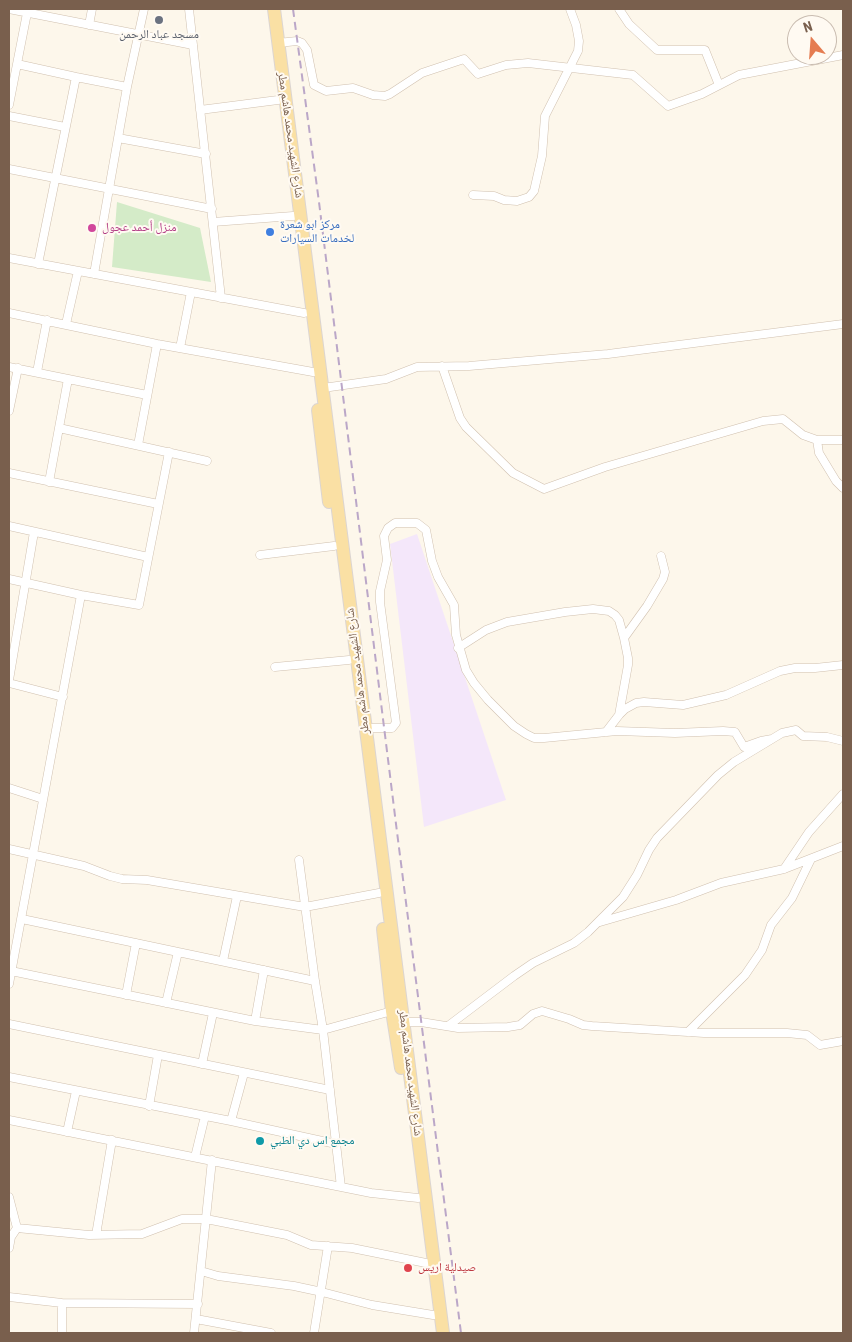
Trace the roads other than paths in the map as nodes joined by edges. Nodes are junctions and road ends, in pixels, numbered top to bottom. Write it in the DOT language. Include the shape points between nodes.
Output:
graph roads {
  1 [pos="9,9"];
  2 [pos="92,9"];
  3 [pos="144,9"];
  4 [pos="189,9"];
  5 [pos="265,9"];
  6 [pos="274,9"];
  7 [pos="570,9"];
  8 [pos="619,9"];
  9 [pos="27,13"];
  10 [pos="89,25"];
  11 [pos="139,35"];
  12 [pos="278,43"];
  13 [pos="193,45"];
  14 [pos="843,55"];
  15 [pos="17,64"];
  16 [pos="568,67"];
  17 [pos="76,77"];
  18 [pos="719,85"];
  19 [pos="127,87"];
  20 [pos="278,100"];
  21 [pos="9,105"];
  22 [pos="200,110"];
  23 [pos="9,116"];
  24 [pos="66,127"];
  25 [pos="118,138"];
  26 [pos="206,154"];
  27 [pos="9,168"];
  28 [pos="56,178"];
  29 [pos="108,189"];
  30 [pos="473,195"];
  31 [pos="212,209"];
  32 [pos="293,216"];
  33 [pos="213,222"];
  34 [pos="9,258"];
  35 [pos="38,264"];
  36 [pos="78,271"];
  37 [pos="94,274"];
  38 [pos="192,292"];
  39 [pos="221,298"];
  40 [pos="9,313"];
  41 [pos="304,313"];
  42 [pos="48,320"];
  43 [pos="66,324"];
  44 [pos="843,324"];
  45 [pos="157,344"];
  46 [pos="180,348"];
  47 [pos="9,366"];
  48 [pos="442,366"];
  49 [pos="18,368"];
  50 [pos="37,372"];
  51 [pos="313,372"];
  52 [pos="68,379"];
  53 [pos="323,388"];
  54 [pos="147,395"];
  55 [pos="9,411"];
  56 [pos="59,428"];
  57 [pos="817,440"];
  58 [pos="843,440"];
  59 [pos="138,445"];
  60 [pos="169,452"];
  61 [pos="207,461"];
  62 [pos="9,473"];
  63 [pos="49,482"];
  64 [pos="843,488"];
  65 [pos="158,504"];
  66 [pos="9,526"];
  67 [pos="34,532"];
  68 [pos="334,546"];
  69 [pos="260,555"];
  70 [pos="661,556"];
  71 [pos="148,557"];
  72 [pos="9,579"];
  73 [pos="24,583"];
  74 [pos="81,595"];
  75 [pos="624,638"];
  76 [pos="458,648"];
  77 [pos="349,660"];
  78 [pos="843,665"];
  79 [pos="275,667"];
  80 [pos="9,682"];
  81 [pos="63,697"];
  82 [pos="619,715"];
  83 [pos="365,728"];
  84 [pos="606,732"];
  85 [pos="772,739"];
  86 [pos="843,741"];
  87 [pos="9,788"];
  88 [pos="843,794"];
  89 [pos="43,799"];
  90 [pos="843,846"];
  91 [pos="9,849"];
  92 [pos="32,854"];
  93 [pos="811,859"];
  94 [pos="299,860"];
  95 [pos="784,869"];
  96 [pos="379,893"];
  97 [pos="237,896"];
  98 [pos="305,907"];
  99 [pos="22,920"];
  100 [pos="598,922"];
  101 [pos="136,943"];
  102 [pos="12,951"];
  103 [pos="178,952"];
  104 [pos="223,961"];
  105 [pos="264,970"];
  106 [pos="11,971"];
  107 [pos="315,981"];
  108 [pos="9,984"];
  109 [pos="126,995"];
  110 [pos="166,1003"];
  111 [pos="213,1013"];
  112 [pos="396,1018"];
  113 [pos="254,1021"];
  114 [pos="9,1024"];
  115 [pos="448,1026"];
  116 [pos="323,1030"];
  117 [pos="688,1032"];
  118 [pos="843,1041"];
  119 [pos="158,1055"];
  120 [pos="202,1064"];
  121 [pos="244,1073"];
  122 [pos="9,1077"];
  123 [pos="330,1090"];
  124 [pos="76,1091"];
  125 [pos="149,1106"];
  126 [pos="205,1116"];
  127 [pos="9,1120"];
  128 [pos="231,1121"];
  129 [pos="67,1132"];
  130 [pos="112,1140"];
  131 [pos="336,1144"];
  132 [pos="195,1157"];
  133 [pos="212,1160"];
  134 [pos="341,1187"];
  135 [pos="9,1197"];
  136 [pos="418,1198"];
  137 [pos="206,1219"];
  138 [pos="17,1228"];
  139 [pos="96,1235"];
  140 [pos="10,1237"];
  141 [pos="328,1246"];
  142 [pos="9,1248"];
  143 [pos="426,1263"];
  144 [pos="201,1271"];
  145 [pos="322,1292"];
  146 [pos="9,1297"];
  147 [pos="62,1303"];
  148 [pos="198,1304"];
  149 [pos="432,1315"];
  150 [pos="196,1319"];
  151 [pos="62,1333"];
  152 [pos="194,1333"];
  153 [pos="270,1333"];
  154 [pos="314,1333"];
  155 [pos="435,1333"];
  156 [pos="443,1333"];
  1 -- 9 [label="street"];
  2 -- 10 [label="street"];
  3 -- 11 [label="street"];
  4 -- 13 [label="street"];
  5 -- 20 [label="main road, شارع الشهيد محمد هاشم مطر"];
  6 -- 12 [label="main road, شارع الشهيد محمد هاشم مطر"];
  7 -- 16 [label="street" via="578,41 576,57"];
  8 -- 18 [label="street" via="629,24 657,50 705,50"];
  9 -- 10 [label="street"];
  9 -- 15 [label="street"];
  10 -- 11 [label="street"];
  11 -- 13 [label="street"];
  11 -- 19 [label="street"];
  12 -- 16 [label="street" via="298,41 305,46 314,85 319,89 353,88 380,96 390,94 422,73 464,59 478,74 506,65 528,63"];
  12 -- 53 [label="main road, شارع الشهيد محمد هاشم مطر"];
  13 -- 22 [label="street"];
  14 -- 18 [label="street" via="739,75"];
  15 -- 17 [label="street"];
  15 -- 21 [label="street"];
  16 -- 18 [label="street" via="633,75 668,106"];
  16 -- 30 [label="street" via="545,116 542,156 534,191 528,198 517,201"];
  17 -- 19 [label="street"];
  17 -- 24 [label="street"];
  19 -- 25 [label="street"];
  20 -- 22 [label="street"];
  20 -- 32 [label="main road, شارع الشهيد محمد هاشم مطر"];
  22 -- 26 [label="street"];
  23 -- 24 [label="street"];
  24 -- 28 [label="street"];
  25 -- 26 [label="street"];
  25 -- 29 [label="street"];
  26 -- 31 [label="street"];
  27 -- 28 [label="street"];
  28 -- 29 [label="street"];
  28 -- 35 [label="street"];
  29 -- 31 [label="street"];
  29 -- 37 [label="street"];
  31 -- 33 [label="street"];
  32 -- 33 [label="street"];
  32 -- 41 [label="main road, شارع الشهيد محمد هاشم مطر"];
  33 -- 39 [label="street"];
  34 -- 35 [label="street"];
  35 -- 36 [label="street"];
  36 -- 37 [label="street"];
  36 -- 43 [label="street"];
  37 -- 38 [label="street"];
  38 -- 39 [label="street"];
  38 -- 46 [label="street"];
  39 -- 41 [label="street"];
  40 -- 42 [label="street"];
  41 -- 51 [label="main road, شارع الشهيد محمد هاشم مطر"];
  42 -- 43 [label="street"];
  42 -- 50 [label="street"];
  43 -- 45 [label="street"];
  44 -- 48 [label="street" via="608,354"];
  45 -- 46 [label="street"];
  45 -- 54 [label="street"];
  46 -- 51 [label="street"];
  47 -- 49 [label="street"];
  48 -- 53 [label="street" via="417,367 386,379"];
  48 -- 57 [label="street" via="466,427 513,473 544,489 605,467 763,420 783,419 803,435"];
  49 -- 50 [label="street"];
  49 -- 55 [label="street"];
  50 -- 52 [label="street"];
  51 -- 68 [label="main road, شارع الشهيد محمد هاشم مطر"];
  52 -- 54 [label="street"];
  52 -- 56 [label="street"];
  53 -- 83 [label="main road, شارع الشهيد محمد هاشم مطر"];
  54 -- 59 [label="street"];
  56 -- 59 [label="street"];
  56 -- 63 [label="street"];
  57 -- 58 [label="street"];
  57 -- 64 [label="street" via="819,453"];
  59 -- 60 [label="street"];
  60 -- 61 [label="street"];
  60 -- 65 [label="street"];
  62 -- 63 [label="street"];
  63 -- 65 [label="street"];
  65 -- 71 [label="street"];
  66 -- 67 [label="street"];
  67 -- 71 [label="street"];
  67 -- 73 [label="street"];
  68 -- 69 [label="street"];
  68 -- 77 [label="main road, شارع الشهيد محمد هاشم مطر"];
  70 -- 75 [label="street" via="665,572 663,579"];
  71 -- 74 [label="street" via="138,605"];
  72 -- 73 [label="street"];
  73 -- 74 [label="street"];
  73 -- 80 [label="street"];
  74 -- 81 [label="street"];
  75 -- 76 [label="street" via="615,615 593,609 507,622 486,630"];
  75 -- 82 [label="street" via="628,665"];
  76 -- 83 [label="street" via="454,604 438,577 426,530 417,522 391,525 384,536 387,560 380,602 396,723 392,728"];
  76 -- 84 [label="street" via="466,670 480,692 526,734 544,738"];
  77 -- 79 [label="street"];
  77 -- 96 [label="main road, شارع الشهيد محمد هاشم مطر"];
  78 -- 82 [label="street" via="780,670 726,695 684,705 636,703"];
  80 -- 81 [label="street"];
  81 -- 89 [label="street"];
  82 -- 84 [label="street"];
  83 -- 112 [label="main road, شارع الشهيد محمد هاشم مطر"];
  84 -- 85 [label="street" via="736,732 744,747"];
  85 -- 86 [label="street" via="796,730 803,736"];
  85 -- 100 [label="street" via="718,775 666,828 649,850 623,897"];
  87 -- 89 [label="street"];
  88 -- 95 [label="street" via="809,832"];
  89 -- 92 [label="street"];
  90 -- 93 [label="street"];
  91 -- 92 [label="street"];
  92 -- 97 [label="street" via="122,879 147,880"];
  92 -- 99 [label="street"];
  93 -- 95 [label="street"];
  93 -- 117 [label="street" via="750,969"];
  94 -- 98 [label="street"];
  95 -- 100 [label="street" via="722,883 664,904"];
  96 -- 98 [label="street"];
  96 -- 112 [label="main road, شارع الشهيد محمد هاشم مطر"];
  97 -- 98 [label="street"];
  97 -- 104 [label="street"];
  98 -- 107 [label="street"];
  99 -- 101 [label="street"];
  99 -- 102 [label="street"];
  100 -- 115 [label="street" via="574,943 514,976"];
  101 -- 103 [label="street"];
  101 -- 109 [label="street"];
  102 -- 106 [label="street"];
  103 -- 104 [label="street"];
  103 -- 110 [label="street"];
  104 -- 105 [label="street"];
  105 -- 107 [label="street"];
  105 -- 113 [label="street"];
  106 -- 108 [label="street"];
  106 -- 109 [label="street"];
  107 -- 116 [label="street"];
  109 -- 110 [label="street"];
  110 -- 111 [label="street"];
  111 -- 113 [label="street"];
  111 -- 120 [label="street"];
  112 -- 115 [label="street"];
  112 -- 116 [label="street"];
  112 -- 136 [label="main road, شارع الشهيد محمد هاشم مطر"];
  112 -- 156 [label="main road, شارع الشهيد محمد هاشم مطر"];
  113 -- 116 [label="street"];
  114 -- 119 [label="street"];
  115 -- 117 [label="street" via="508,1027 520,1025 533,1014 542,1012 583,1025"];
  116 -- 123 [label="street"];
  117 -- 118 [label="street" via="787,1033 807,1035 820,1045"];
  119 -- 120 [label="street"];
  119 -- 125 [label="street"];
  120 -- 121 [label="street"];
  121 -- 123 [label="street"];
  121 -- 128 [label="street"];
  122 -- 124 [label="street"];
  123 -- 131 [label="street"];
  124 -- 125 [label="street"];
  124 -- 129 [label="street"];
  125 -- 126 [label="street"];
  126 -- 128 [label="street"];
  126 -- 132 [label="street"];
  127 -- 129 [label="street"];
  128 -- 131 [label="street"];
  129 -- 130 [label="street"];
  130 -- 132 [label="street"];
  130 -- 139 [label="street"];
  131 -- 134 [label="street"];
  132 -- 133 [label="street"];
  133 -- 134 [label="street"];
  133 -- 137 [label="street"];
  134 -- 136 [label="street"];
  135 -- 138 [label="street"];
  136 -- 143 [label="main road, شارع الشهيد محمد هاشم مطر"];
  137 -- 139 [label="street" via="182,1220 142,1234"];
  137 -- 141 [label="street" via="287,1235 311,1245"];
  137 -- 144 [label="street"];
  138 -- 139 [label="street"];
  138 -- 140 [label="street"];
  140 -- 142 [label="street"];
  141 -- 143 [label="street"];
  141 -- 145 [label="street"];
  143 -- 149 [label="main road, شارع الشهيد محمد هاشم مطر"];
  144 -- 145 [label="street"];
  144 -- 148 [label="street"];
  145 -- 149 [label="street"];
  145 -- 154 [label="street"];
  146 -- 147 [label="street"];
  147 -- 148 [label="street"];
  147 -- 151 [label="street"];
  148 -- 150 [label="street"];
  149 -- 155 [label="main road, شارع الشهيد محمد هاشم مطر"];
  150 -- 152 [label="street"];
  150 -- 153 [label="street"];
}
